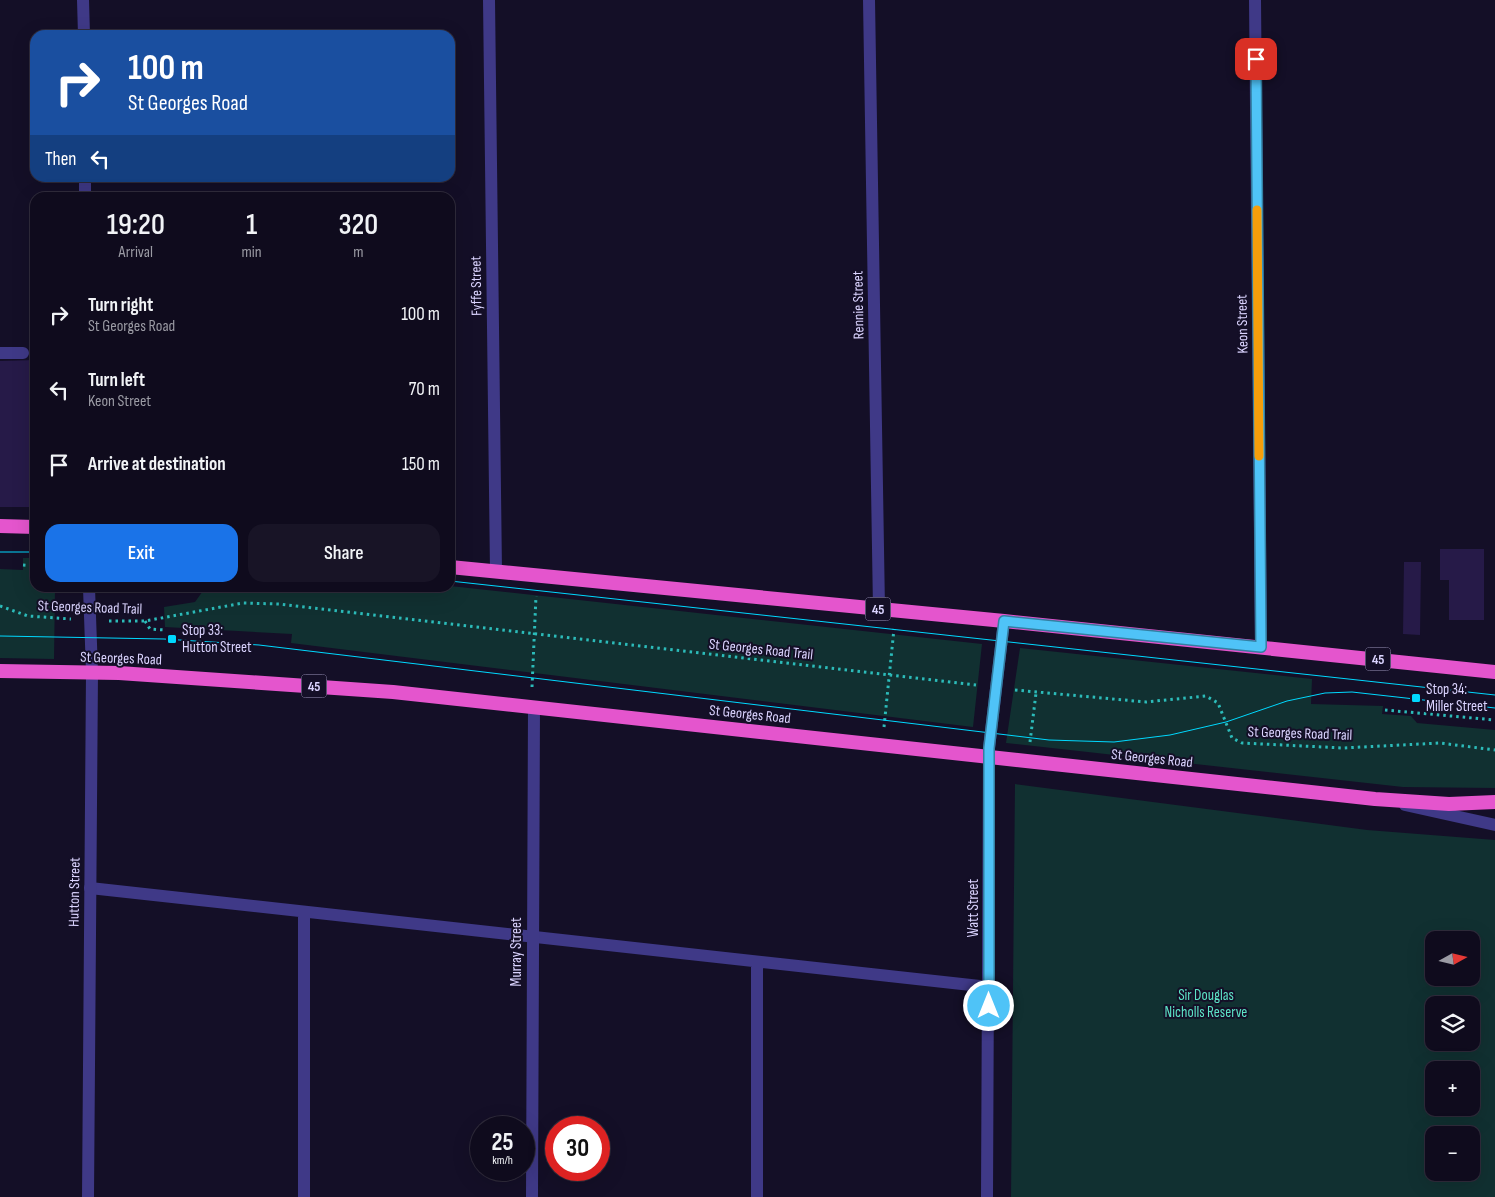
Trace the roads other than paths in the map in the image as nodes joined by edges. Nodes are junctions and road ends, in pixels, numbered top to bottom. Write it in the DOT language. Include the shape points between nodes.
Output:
graph roads {
  1 [pos="83,0"];
  2 [pos="489,0"];
  3 [pos="869,0"];
  4 [pos="1255,0"];
  5 [pos="84,30"];
  6 [pos="0,353"];
  7 [pos="22,353"];
  8 [pos="0,526"];
  9 [pos="30,527"];
  10 [pos="455,568"];
  11 [pos="496,572"];
  12 [pos="89,592"];
  13 [pos="880,609"];
  14 [pos="1004,621"];
  15 [pos="1261,647"];
  16 [pos="0,671"];
  17 [pos="92,672"];
  18 [pos="1495,672"];
  19 [pos="534,707"];
  20 [pos="989,757"];
  21 [pos="1375,799"];
  22 [pos="1495,802"];
  23 [pos="1495,825"];
  24 [pos="90,888"];
  25 [pos="304,913"];
  26 [pos="533,937"];
  27 [pos="757,962"];
  28 [pos="989,987"];
  29 [pos="88,1197"];
  30 [pos="304,1197"];
  31 [pos="532,1197"];
  32 [pos="757,1197"];
  33 [pos="987,1197"];
  1 -- 5 [label="street"];
  2 -- 11 [label="street, Fyffe Street"];
  3 -- 13 [label="street, Rennie Street"];
  4 -- 15 [label="street, Keon Street"];
  6 -- 7 [label="street"];
  8 -- 9 [label="highway"];
  10 -- 11 [label="highway, 45"];
  11 -- 13 [label="highway, 45"];
  12 -- 17 [label="street, Hutton Street"];
  13 -- 14 [label="highway, 45"];
  14 -- 15 [label="highway, 45"];
  14 -- 20 [label="street, Watt Street"];
  15 -- 18 [label="highway, 45"];
  16 -- 17 [label="highway, St Georges Road / 45"];
  17 -- 19 [label="highway, St Georges Road / 45" via="326,686"];
  17 -- 24 [label="street, Hutton Street"];
  19 -- 20 [label="highway, St Georges Road / 45"];
  19 -- 26 [label="street, Murray Street"];
  20 -- 21 [label="highway, St Georges Road / 45"];
  20 -- 28 [label="street, Watt Street"];
  21 -- 22 [label="highway, St Georges Road / 45" via="1449,804"];
  21 -- 23 [label="street"];
  24 -- 25 [label="street"];
  24 -- 29 [label="street, Hutton Street"];
  25 -- 26 [label="street"];
  25 -- 30 [label="street"];
  26 -- 27 [label="street"];
  26 -- 31 [label="street, Murray Street"];
  27 -- 28 [label="street"];
  27 -- 32 [label="street"];
  28 -- 33 [label="street, Watt Street"];
}
